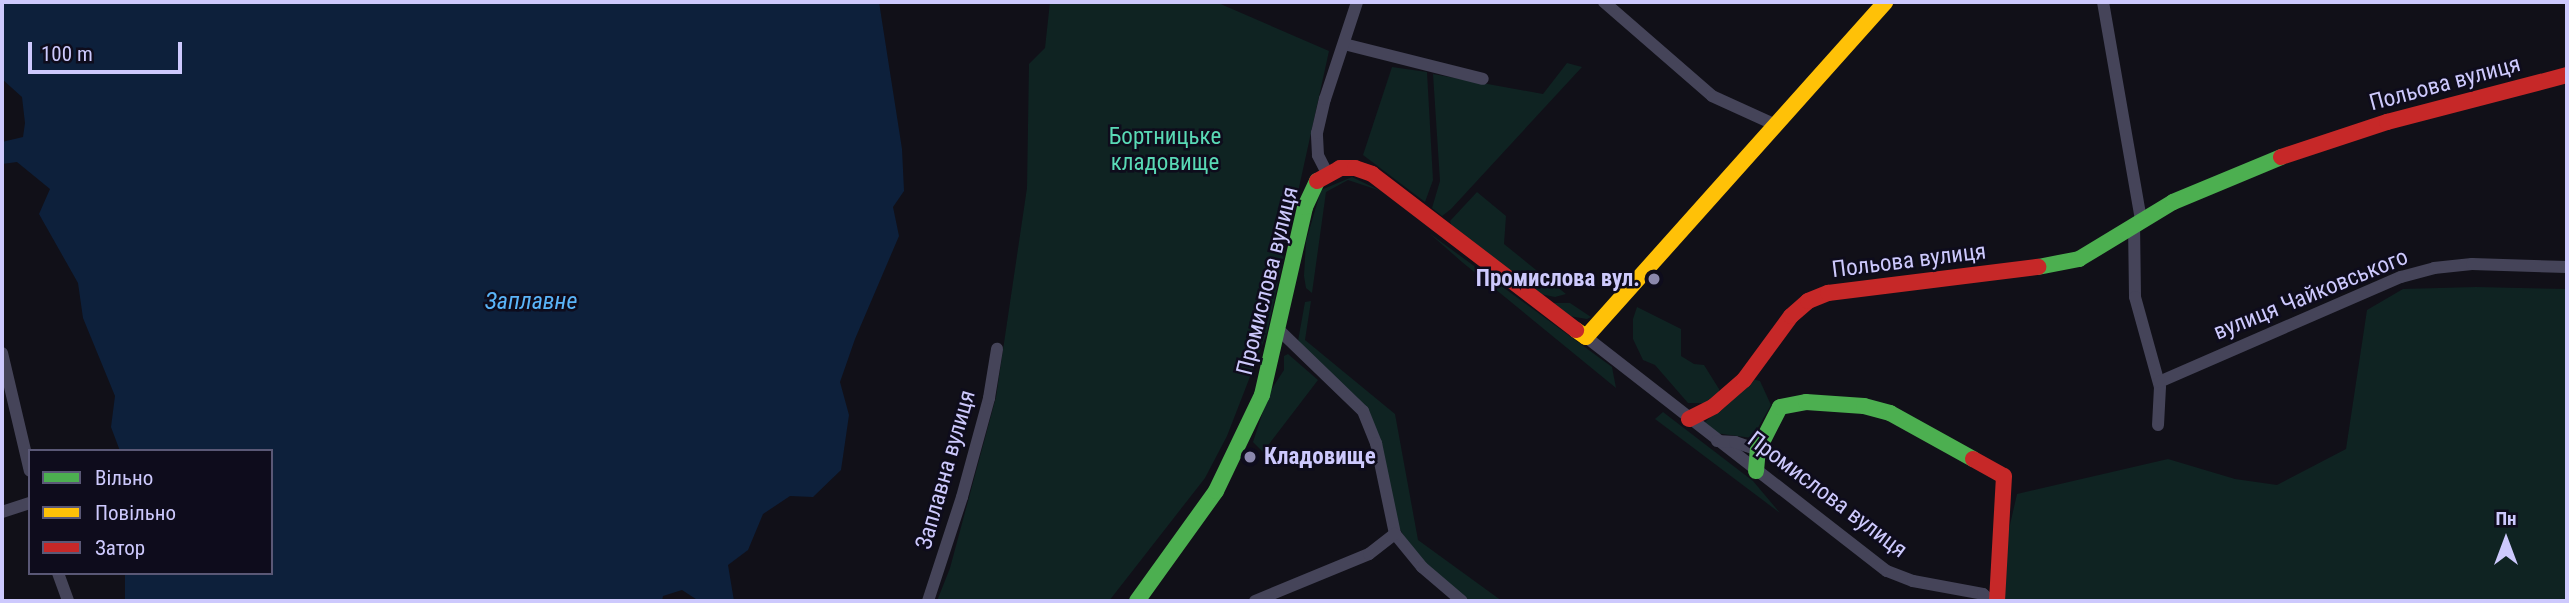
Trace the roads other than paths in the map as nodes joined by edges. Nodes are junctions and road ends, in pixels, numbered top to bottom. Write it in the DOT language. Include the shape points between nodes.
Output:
graph roads {
  1 [pos="1357,2"];
  2 [pos="1604,2"];
  3 [pos="1885,2"];
  4 [pos="2103,2"];
  5 [pos="1344,44"];
  6 [pos="2567,75"];
  7 [pos="1483,79"];
  8 [pos="1776,125"];
  9 [pos="1327,173"];
  10 [pos="2137,221"];
  11 [pos="2567,267"];
  12 [pos="1279,330"];
  13 [pos="1586,337"];
  14 [pos="998,349"];
  15 [pos="2,353"];
  16 [pos="4,370"];
  17 [pos="2159,382"];
  18 [pos="1689,419"];
  19 [pos="2158,425"];
  20 [pos="1717,441"];
  21 [pos="1758,450"];
  22 [pos="28,463"];
  23 [pos="1756,471"];
  24 [pos="28,504"];
  25 [pos="2,512"];
  26 [pos="1395,534"];
  27 [pos="59,575"];
  28 [pos="68,601"];
  29 [pos="928,601"];
  30 [pos="1137,601"];
  31 [pos="1255,601"];
  32 [pos="1462,601"];
  33 [pos="1991,601"];
  34 [pos="1997,601"];
  1 -- 5 [label="street"];
  2 -- 8 [label="street" via="1713,96"];
  3 -- 8 [label="street"];
  4 -- 10 [label="street"];
  5 -- 7 [label="street"];
  5 -- 9 [label="street" via="1317,133 1318,155"];
  6 -- 10 [label="street, Польова вулиця" via="2305,147"];
  8 -- 13 [label="street"];
  9 -- 12 [label="street, Промислова вулиця" via="1317,180 1305,207"];
  9 -- 13 [label="street, Промислова вулиця" via="1355,168 1372,174"];
  10 -- 17 [label="street" via="2135,297"];
  10 -- 18 [label="street, Польова вулиця" via="2079,259 2057,266 1850,289 1808,301 1791,316 1750,374 1714,406"];
  11 -- 17 [label="street, вулиця Чайковського" via="2472,264 2401,277"];
  12 -- 26 [label="street" via="1363,411 1376,443"];
  12 -- 30 [label="street, Промислова вулиця" via="1262,395 1242,442 1216,491"];
  13 -- 18 [label="street, Промислова вулиця"];
  14 -- 29 [label="street, Заплавна вулиця" via="962,497"];
  15 -- 16 [label="street"];
  16 -- 22 [label="street"];
  17 -- 19 [label="street"];
  18 -- 20 [label="street, Промислова вулиця"];
  20 -- 21 [label="street"];
  20 -- 23 [label="street, Промислова вулиця"];
  21 -- 23 [label="street"];
  21 -- 34 [label="street" via="1780,407 1806,402 1864,406 1890,413 2004,477"];
  23 -- 33 [label="street, Промислова вулиця" via="1887,571 1913,581 1983,594"];
  24 -- 25 [label="street"];
  26 -- 31 [label="street" via="1369,554"];
  26 -- 32 [label="street" via="1422,567"];
  27 -- 28 [label="street"];
}
